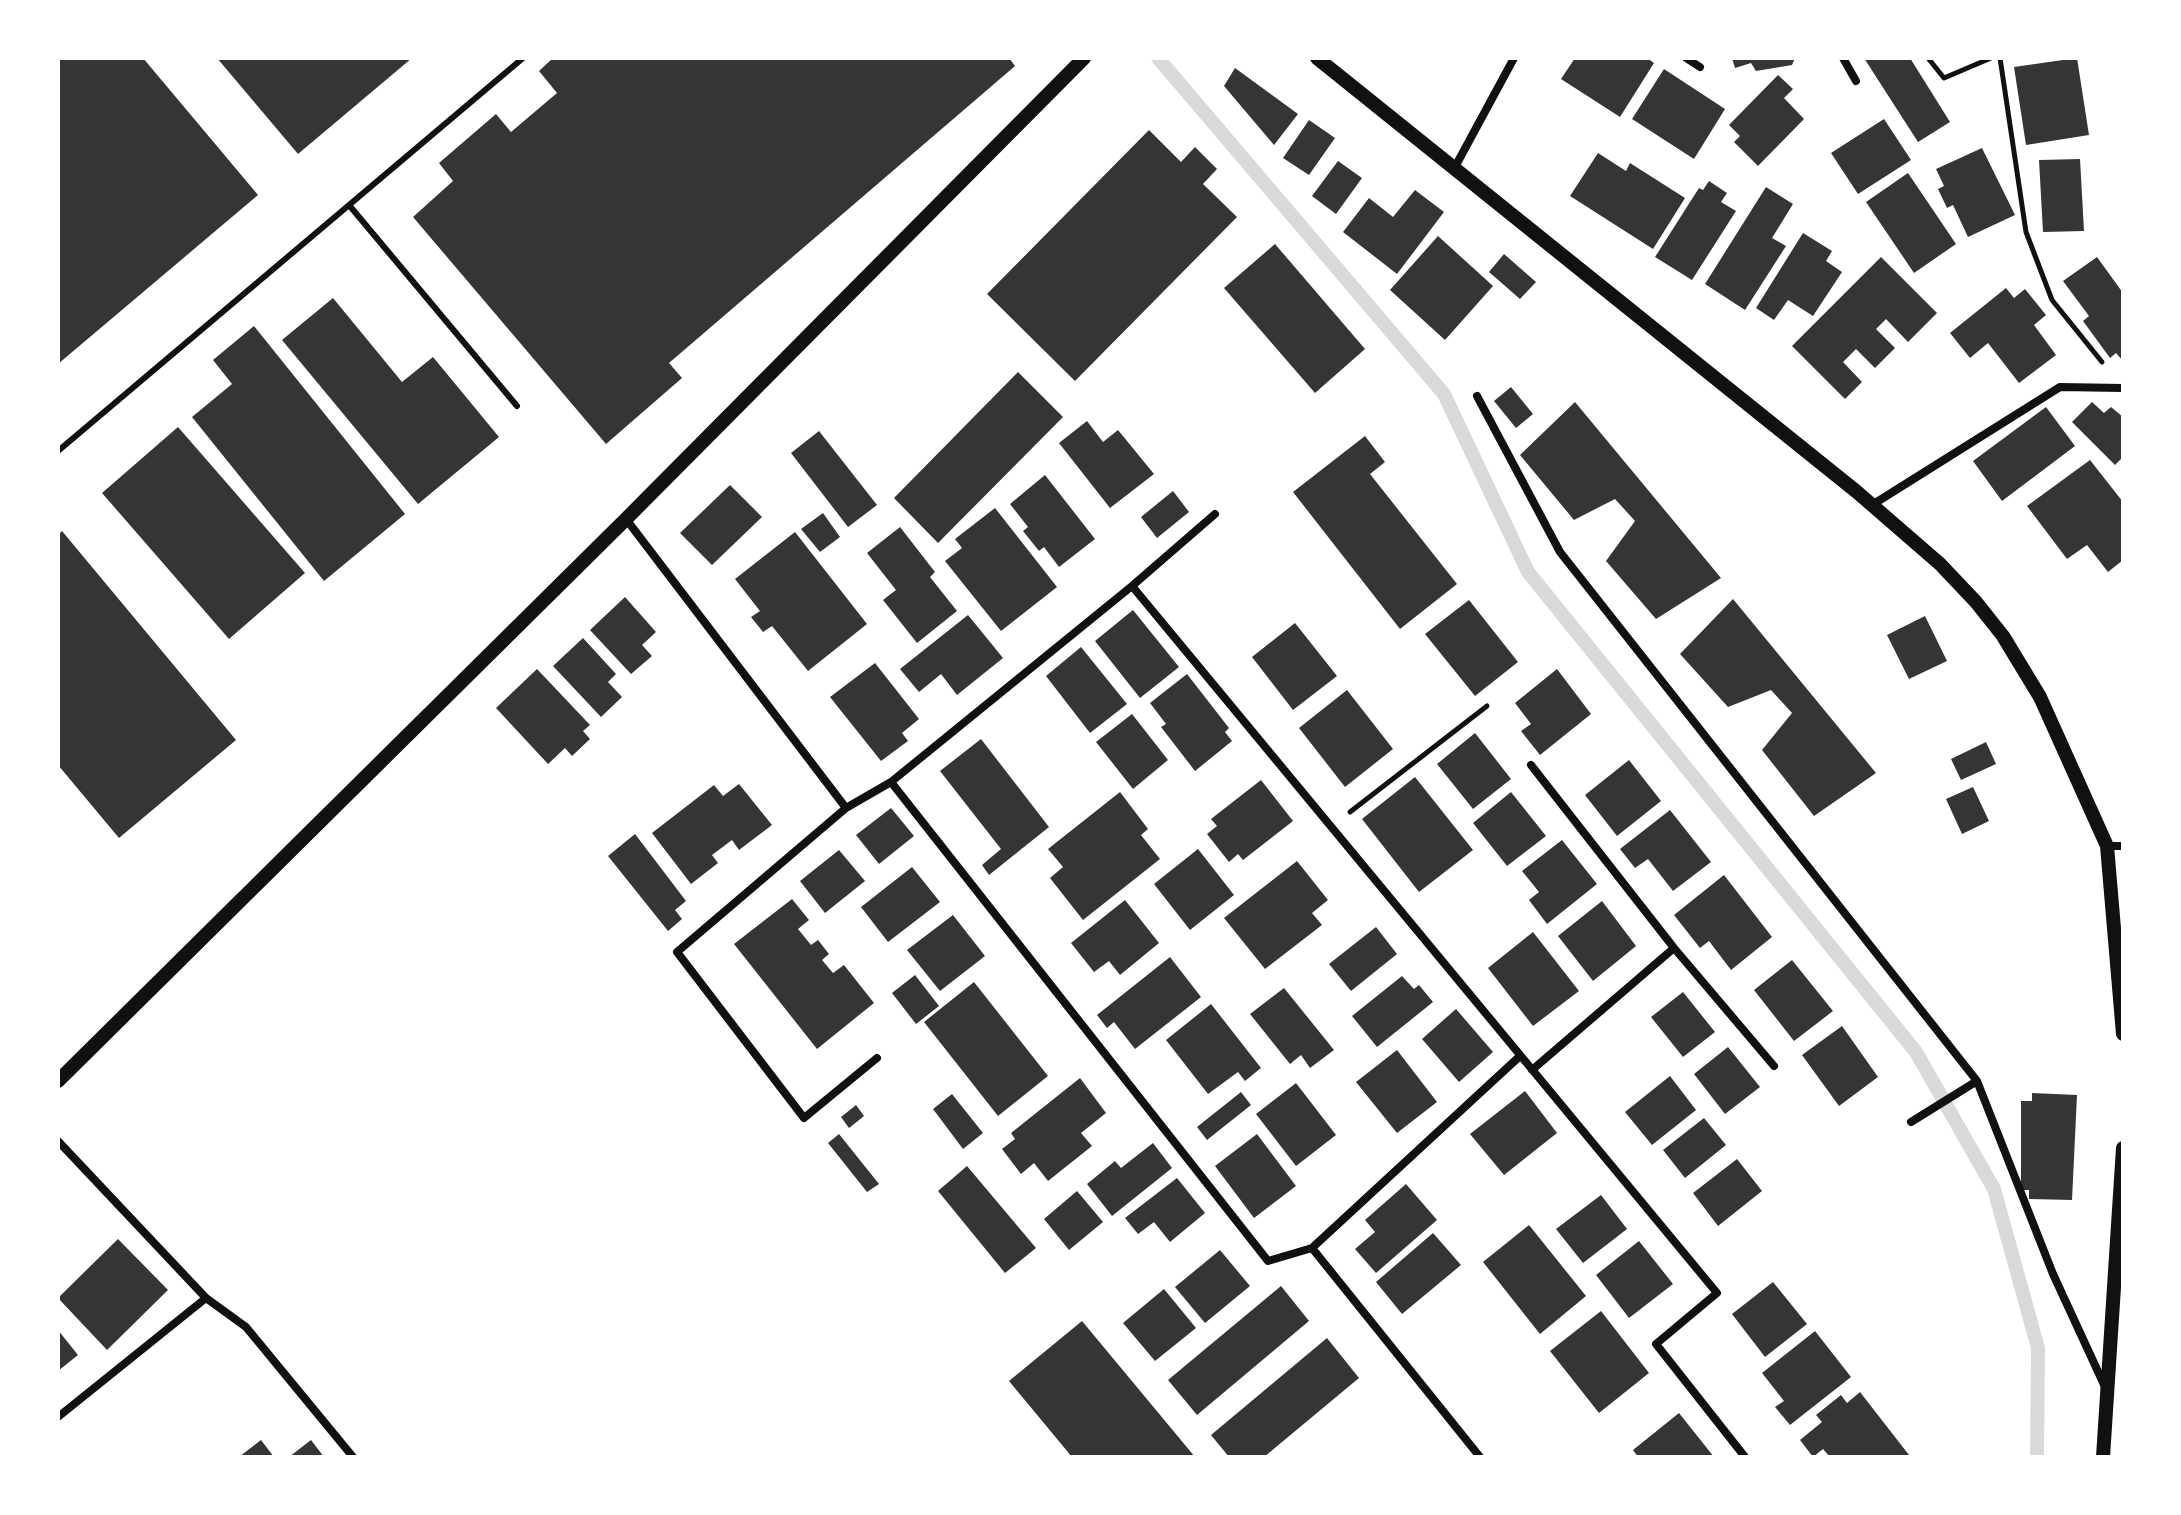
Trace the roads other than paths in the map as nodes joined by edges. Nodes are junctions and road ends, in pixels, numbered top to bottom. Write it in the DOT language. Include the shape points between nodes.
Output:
graph roads {
  1 [pos="523,58"];
  2 [pos="1084,58"];
  3 [pos="1317,58"];
  4 [pos="1514,58"];
  5 [pos="1686,58"];
  6 [pos="1843,58"];
  7 [pos="1700,67"];
  8 [pos="1856,81"];
  9 [pos="1455,167"];
  10 [pos="349,205"];
  11 [pos="2123,388"];
  12 [pos="1477,396"];
  13 [pos="517,406"];
  14 [pos="58,451"];
  15 [pos="1872,505"];
  16 [pos="1215,514"];
  17 [pos="626,519"];
  18 [pos="1132,586"];
  19 [pos="1531,765"];
  20 [pos="891,782"];
  21 [pos="846,808"];
  22 [pos="2107,846"];
  23 [pos="2123,846"];
  24 [pos="1674,948"];
  25 [pos="2123,1034"];
  26 [pos="1520,1056"];
  27 [pos="877,1058"];
  28 [pos="1774,1066"];
  29 [pos="1532,1070"];
  30 [pos="58,1081"];
  31 [pos="1977,1081"];
  32 [pos="1911,1122"];
  33 [pos="58,1141"];
  34 [pos="2123,1148"];
  35 [pos="1312,1248"];
  36 [pos="206,1298"];
  37 [pos="2108,1393"];
  38 [pos="58,1417"];
  39 [pos="353,1457"];
  40 [pos="1480,1457"];
  41 [pos="1745,1457"];
  42 [pos="2103,1457"];
  1 -- 10 [label="lane"];
  2 -- 17 [label="street"];
  3 -- 9 [label="street"];
  4 -- 9 [label="street"];
  5 -- 7 [label="street"];
  6 -- 8 [label="street"];
  9 -- 15 [label="street"];
  10 -- 13 [label="lane"];
  10 -- 14 [label="lane"];
  11 -- 15 [label="street" via="2060,387"];
  12 -- 31 [label="street" via="1560,552"];
  15 -- 22 [label="street" via="1940,564 2003,636 2040,697"];
  16 -- 18 [label="street"];
  17 -- 21 [label="street"];
  17 -- 30 [label="street"];
  18 -- 20 [label="street"];
  18 -- 26 [label="street"];
  19 -- 24 [label="street"];
  20 -- 21 [label="street"];
  20 -- 35 [label="street" via="1268,1261"];
  21 -- 27 [label="street" via="677,952 804,1118"];
  22 -- 23 [label="street"];
  22 -- 25 [label="street"];
  24 -- 28 [label="street"];
  24 -- 29 [label="street"];
  26 -- 29 [label="street"];
  26 -- 35 [label="street"];
  29 -- 41 [label="street" via="1717,1293 1656,1344"];
  31 -- 32 [label="street"];
  31 -- 37 [label="street" via="2053,1274"];
  33 -- 36 [label="street"];
  34 -- 37 [label="street"];
  35 -- 40 [label="street"];
  36 -- 38 [label="street"];
  36 -- 39 [label="street" via="246,1327"];
  37 -- 42 [label="street"];
}
